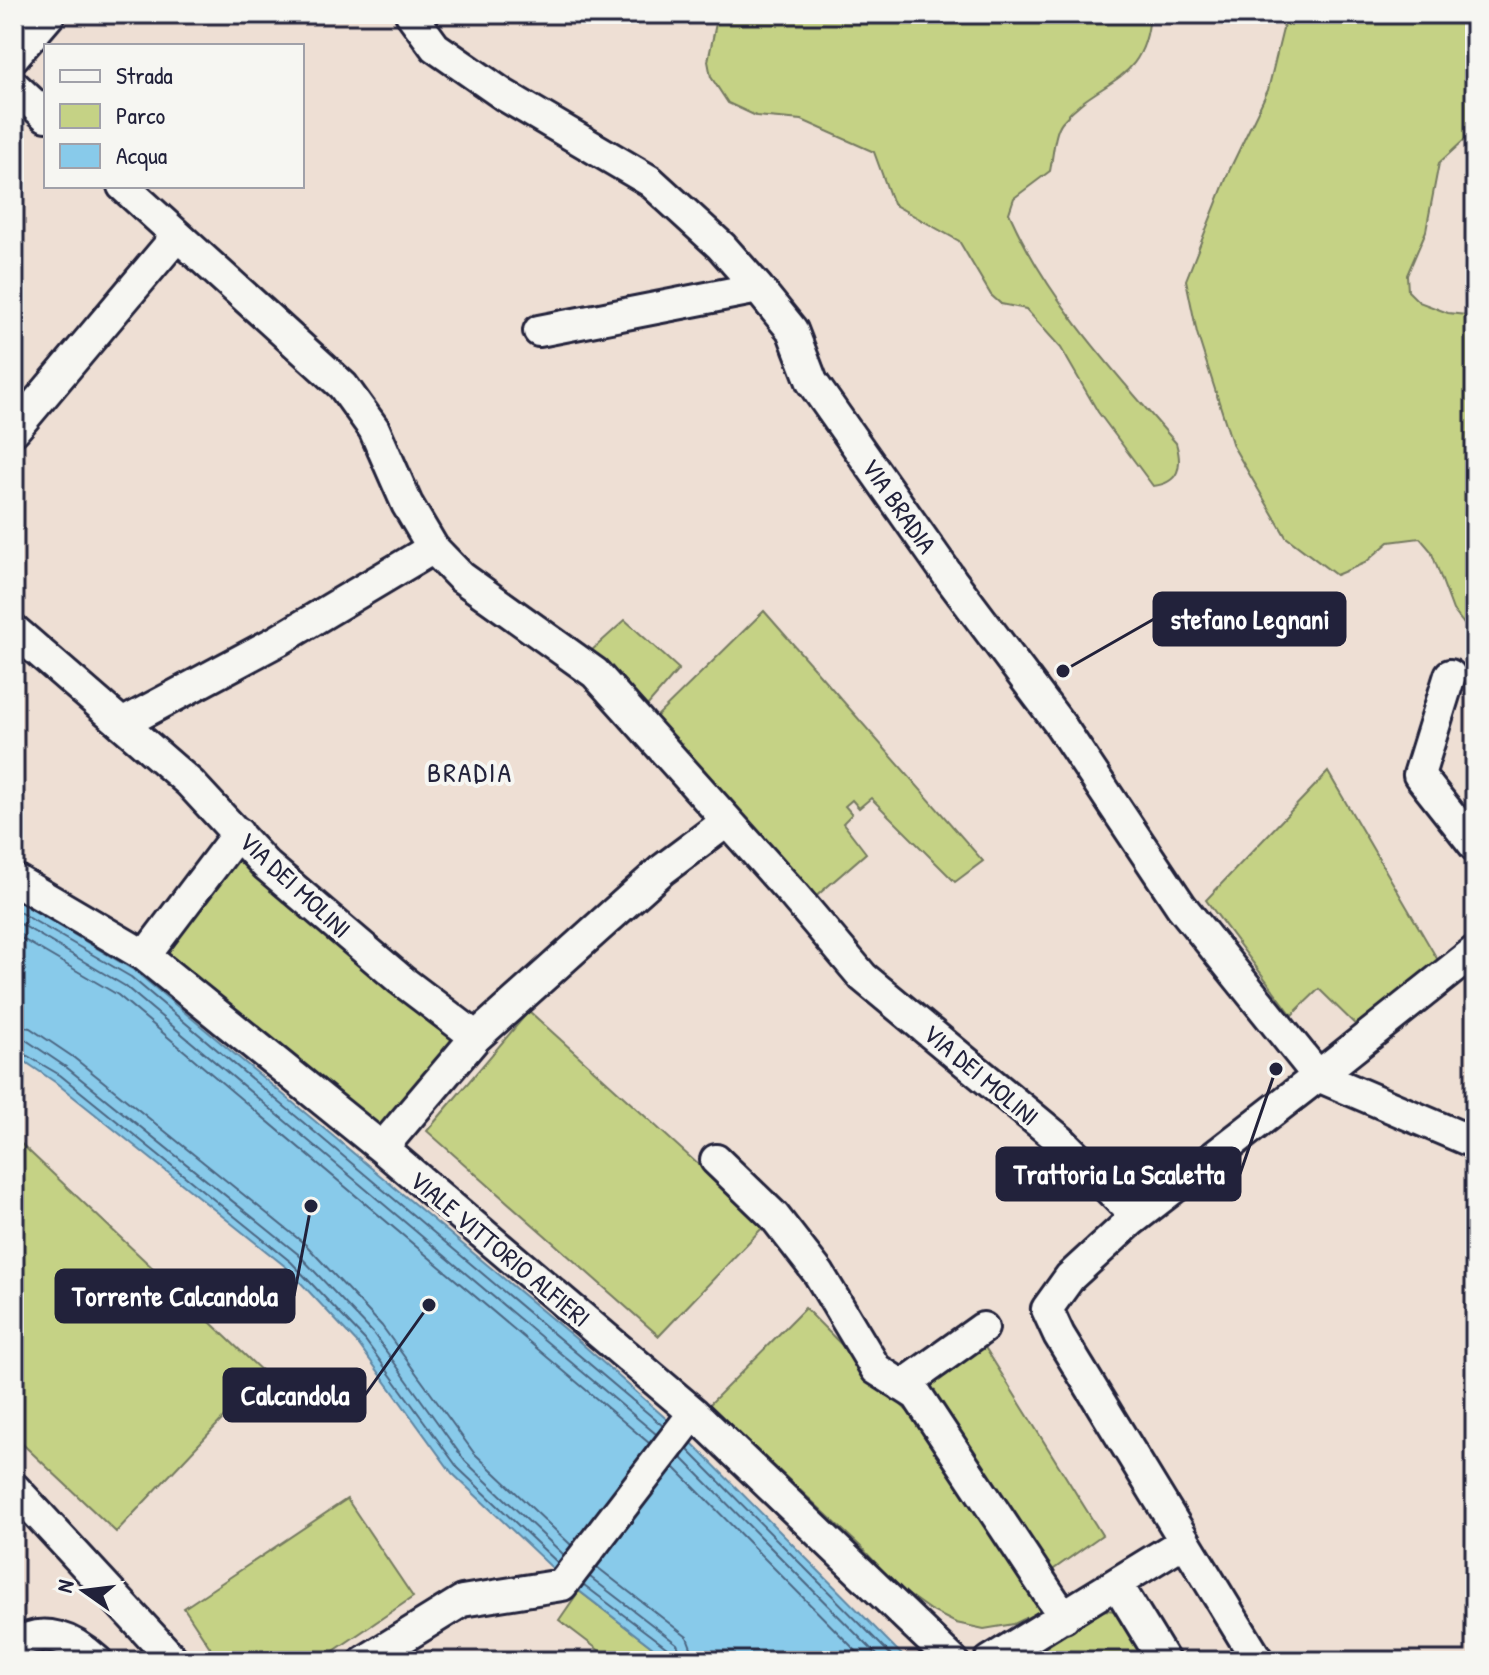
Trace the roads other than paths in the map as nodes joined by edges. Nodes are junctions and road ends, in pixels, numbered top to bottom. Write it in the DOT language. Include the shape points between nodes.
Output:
graph roads {
  1 [pos="50,14"];
  2 [pos="411,14"];
  3 [pos="14,56"];
  4 [pos="14,86"];
  5 [pos="44,114"];
  6 [pos="125,188"];
  7 [pos="177,236"];
  8 [pos="758,288"];
  9 [pos="539,331"];
  10 [pos="14,430"];
  11 [pos="433,548"];
  12 [pos="14,630"];
  13 [pos="1450,675"];
  14 [pos="122,724"];
  15 [pos="726,822"];
  16 [pos="238,833"];
  17 [pos="1475,846"];
  18 [pos="14,879"];
  19 [pos="1475,951"];
  20 [pos="145,956"];
  21 [pos="476,1037"];
  22 [pos="1318,1076"];
  23 [pos="1475,1143"];
  24 [pos="382,1148"];
  25 [pos="716,1160"];
  26 [pos="1131,1221"];
  27 [pos="983,1328"];
  28 [pos="902,1386"];
  29 [pos="694,1413"];
  30 [pos="14,1488"];
  31 [pos="1185,1541"];
  32 [pos="1117,1584"];
  33 [pos="1064,1617"];
  34 [pos="14,1646"];
  35 [pos="97,1661"];
  36 [pos="174,1661"];
  37 [pos="365,1661"];
  38 [pos="953,1661"];
  39 [pos="990,1661"];
  40 [pos="1164,1661"];
  41 [pos="1258,1661"];
  1 -- 3 [label="street"];
  2 -- 8 [label="street, VIA BRADIA" via="435,47 504,95 650,181"];
  4 -- 5 [label="street"];
  6 -- 7 [label="street, VIA DEI MOLINI"];
  7 -- 10 [label="street"];
  7 -- 11 [label="street, VIA DEI MOLINI" via="343,386 374,429"];
  8 -- 9 [label="street"];
  8 -- 22 [label="street, VIA BRADIA" via="792,330 812,382 1061,726 1181,906"];
  11 -- 14 [label="street" via="279,640"];
  11 -- 15 [label="street, VIA DEI MOLINI" via="461,577 595,673"];
  12 -- 14 [label="street, VIA DEI MOLINI"];
  13 -- 17 [label="street" via="1419,775"];
  14 -- 16 [label="street, VIA DEI MOLINI"];
  15 -- 21 [label="street" via="662,870"];
  15 -- 26 [label="street, VIA DEI MOLINI" via="863,977 1060,1140 1126,1206"];
  16 -- 20 [label="street"];
  16 -- 21 [label="street, VIA DEI MOLINI" via="316,908"];
  18 -- 20 [label="street, VIALE VITTORIO ALFIERI"];
  19 -- 22 [label="street"];
  20 -- 24 [label="street, VIALE VITTORIO ALFIERI"];
  21 -- 24 [label="street"];
  22 -- 23 [label="street, VIA BRADIA"];
  22 -- 26 [label="street"];
  24 -- 29 [label="street, VIALE VITTORIO ALFIERI"];
  25 -- 28 [label="street" via="774,1216 819,1274 876,1369"];
  26 -- 31 [label="street" via="1058,1289 1047,1309"];
  27 -- 28 [label="street"];
  28 -- 33 [label="street" via="917,1395"];
  29 -- 37 [label="street" via="562,1585 462,1601"];
  29 -- 38 [label="street, VIALE VITTORIO ALFIERI"];
  30 -- 36 [label="street"];
  31 -- 32 [label="street"];
  31 -- 41 [label="street"];
  32 -- 33 [label="street"];
  32 -- 40 [label="street"];
  33 -- 39 [label="street"];
  34 -- 35 [label="street" via="34,1635 48,1635 70,1641"];
}
